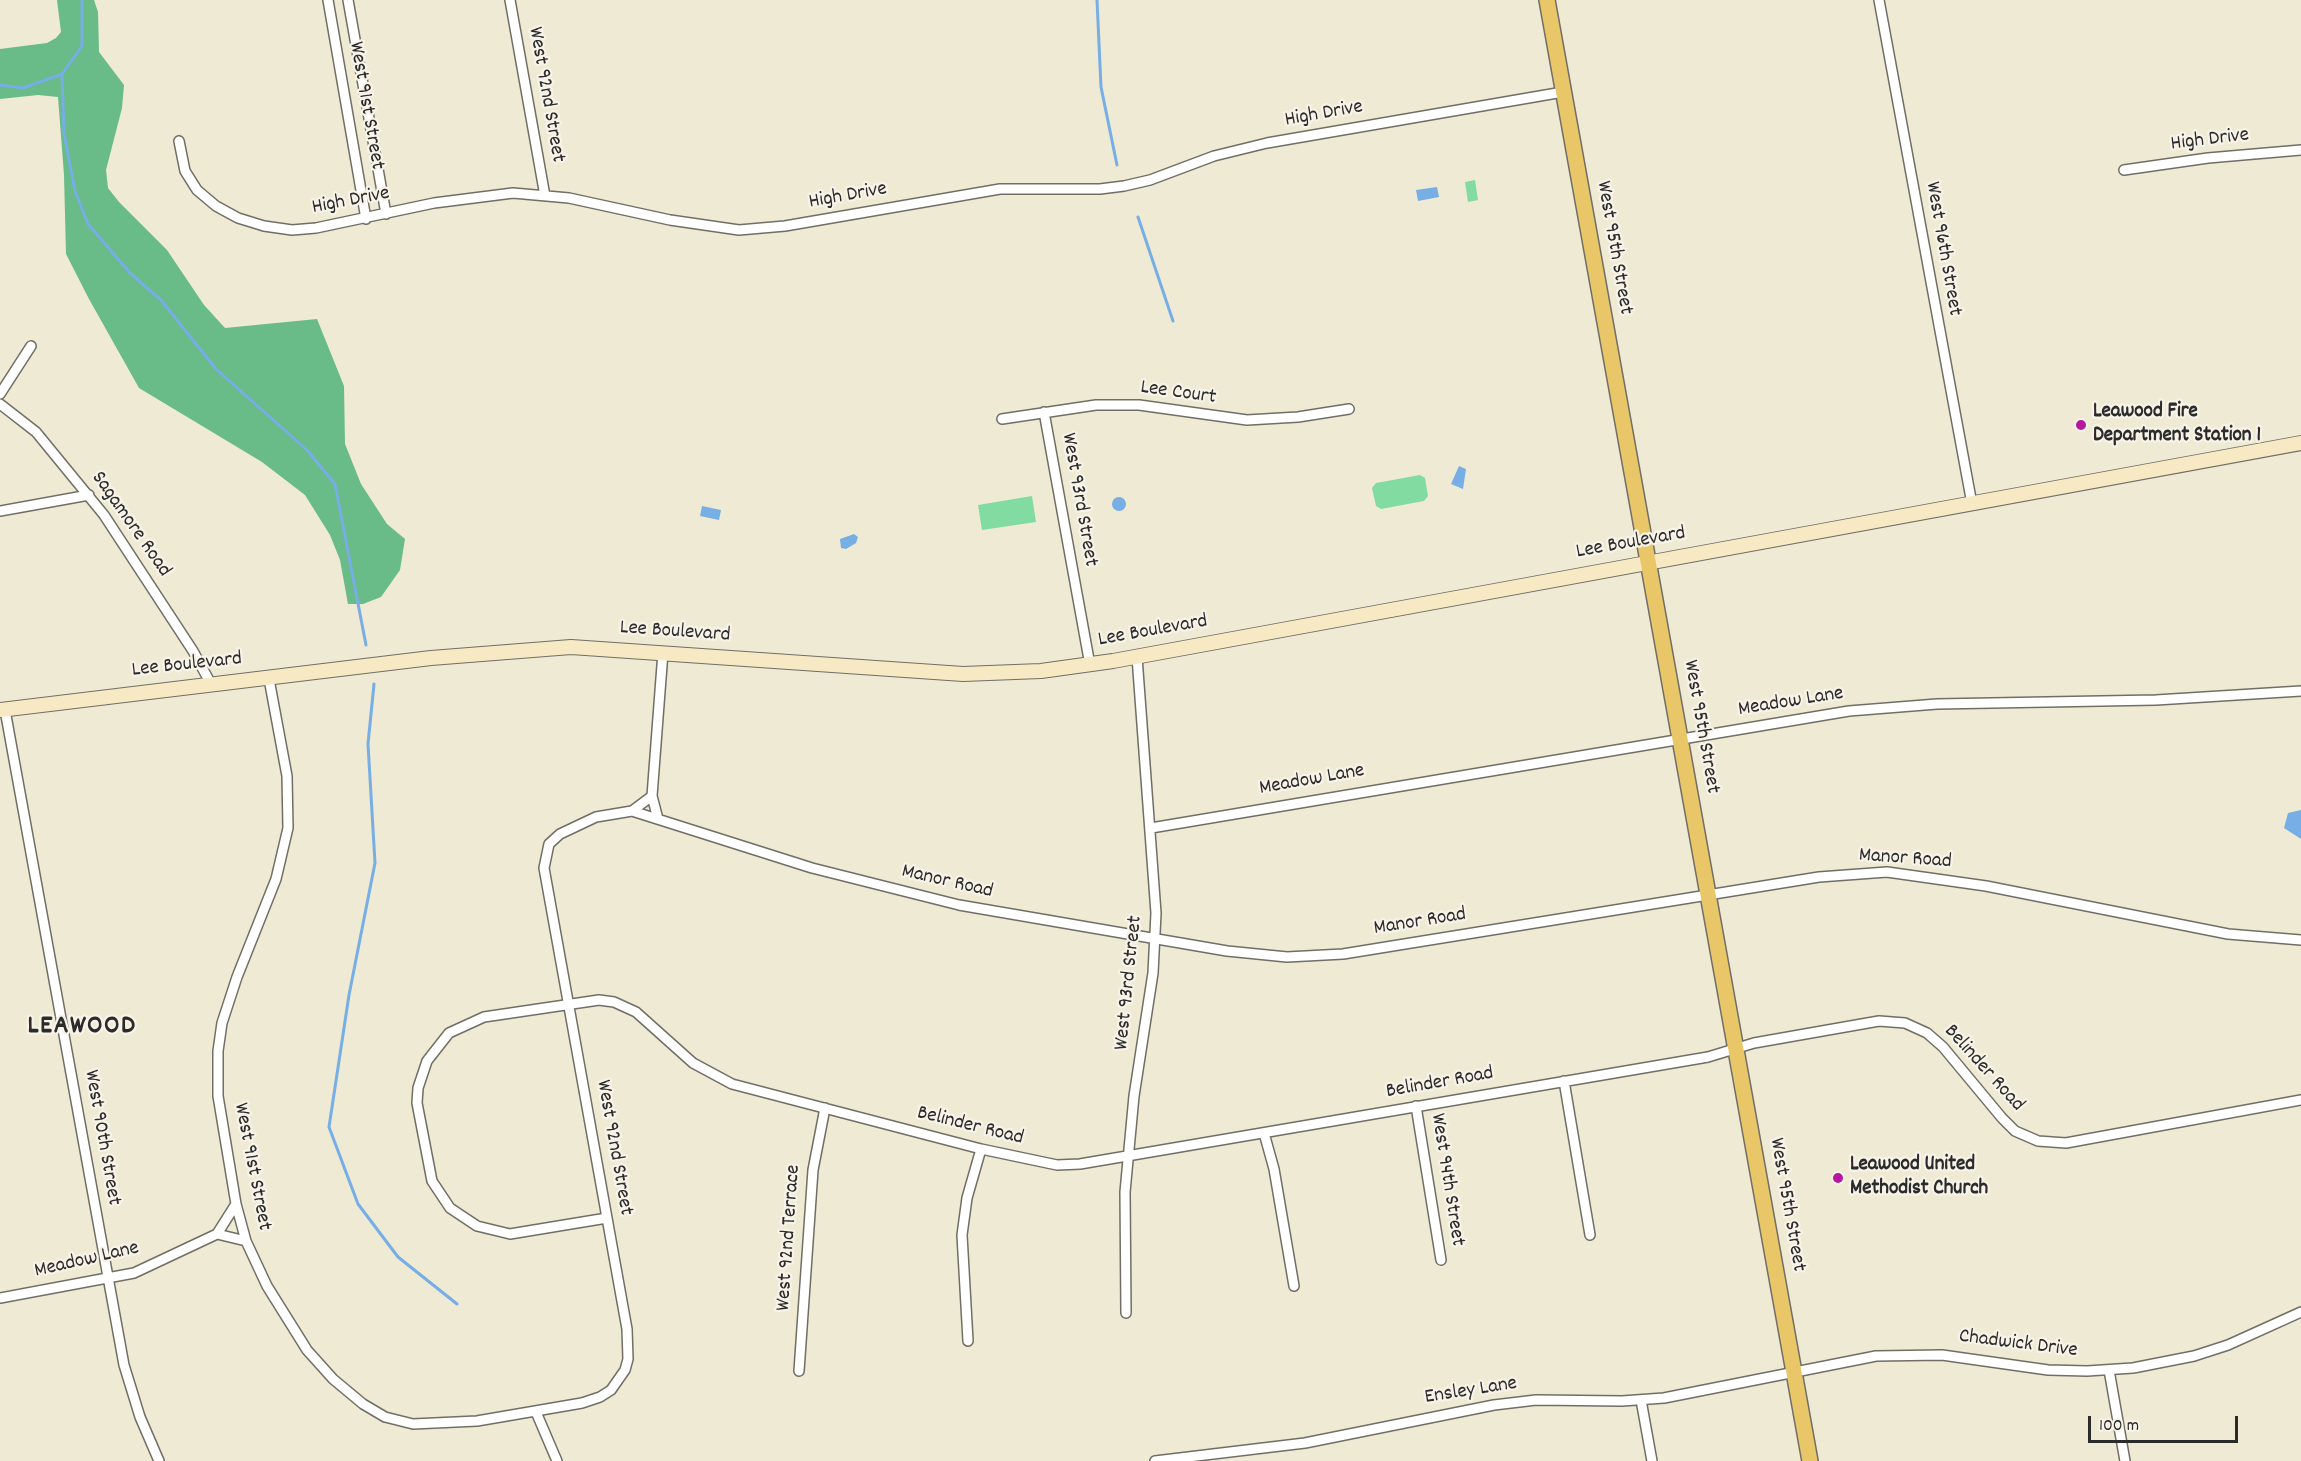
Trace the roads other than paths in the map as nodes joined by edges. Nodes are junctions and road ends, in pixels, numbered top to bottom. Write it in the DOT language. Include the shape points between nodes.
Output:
graph roads {
  1 [pos="328,0"];
  2 [pos="348,0"];
  3 [pos="510,0"];
  4 [pos="1547,0"];
  5 [pos="1879,0"];
  6 [pos="1563,92"];
  7 [pos="179,141"];
  8 [pos="2301,150"];
  9 [pos="2124,170"];
  10 [pos="545,196"];
  11 [pos="386,214"];
  12 [pos="366,219"];
  13 [pos="31,346"];
  14 [pos="0,394"];
  15 [pos="0,404"];
  16 [pos="1349,409"];
  17 [pos="1044,412"];
  18 [pos="1002,419"];
  19 [pos="2301,443"];
  20 [pos="89,495"];
  21 [pos="1971,504"];
  22 [pos="0,511"];
  23 [pos="1649,563"];
  24 [pos="663,652"];
  25 [pos="1137,657"];
  26 [pos="1090,664"];
  27 [pos="269,679"];
  28 [pos="211,684"];
  29 [pos="2301,692"];
  30 [pos="2,710"];
  31 [pos="1681,739"];
  32 [pos="652,796"];
  33 [pos="632,811"];
  34 [pos="658,819"];
  35 [pos="1151,828"];
  36 [pos="558,835"];
  37 [pos="1710,895"];
  38 [pos="1155,940"];
  39 [pos="2301,940"];
  40 [pos="569,1003"];
  41 [pos="1737,1048"];
  42 [pos="1564,1081"];
  43 [pos="2301,1100"];
  44 [pos="1416,1106"];
  45 [pos="825,1108"];
  46 [pos="1264,1133"];
  47 [pos="981,1149"];
  48 [pos="1128,1156"];
  49 [pos="236,1204"];
  50 [pos="607,1218"];
  51 [pos="217,1234"];
  52 [pos="1590,1235"];
  53 [pos="246,1241"];
  54 [pos="1441,1260"];
  55 [pos="108,1278"];
  56 [pos="1294,1286"];
  57 [pos="0,1298"];
  58 [pos="2301,1312"];
  59 [pos="1126,1313"];
  60 [pos="968,1341"];
  61 [pos="2109,1370"];
  62 [pos="799,1371"];
  63 [pos="1794,1373"];
  64 [pos="1641,1400"];
  65 [pos="536,1412"];
  66 [pos="159,1461"];
  67 [pos="557,1461"];
  68 [pos="1155,1461"];
  69 [pos="1652,1461"];
  70 [pos="1810,1461"];
  71 [pos="2125,1461"];
  1 -- 12 [label="street, West 91st Street"];
  2 -- 11 [label="street, West 91st Street"];
  3 -- 10 [label="street, West 92nd Street"];
  4 -- 6 [label="main road, West 95th Street"];
  5 -- 21 [label="street, West 96th Street"];
  6 -- 10 [label="street, High Drive" via="1267,143 1124,186 1000,189 760,229 724,229"];
  6 -- 23 [label="main road, West 95th Street"];
  7 -- 12 [label="street, High Drive" via="185,171 197,190 238,218 292,230"];
  8 -- 9 [label="street, High Drive"];
  10 -- 11 [label="street, High Drive" via="480,196"];
  11 -- 12 [label="street, High Drive"];
  13 -- 14 [label="street"];
  15 -- 20 [label="street, Sagamore Road" via="36,432"];
  16 -- 17 [label="street, Lee Court" via="1247,420 1139,405 1096,405"];
  17 -- 18 [label="street, Lee Court"];
  17 -- 26 [label="street, West 93rd Street"];
  19 -- 21 [label="street, Lee Boulevard"];
  20 -- 22 [label="street"];
  20 -- 28 [label="street, Sagamore Road"];
  21 -- 23 [label="street, Lee Boulevard"];
  23 -- 25 [label="street, Lee Boulevard"];
  23 -- 31 [label="main road, West 95th Street"];
  24 -- 26 [label="street, Lee Boulevard" via="963,674 1041,671"];
  24 -- 27 [label="street, Lee Boulevard" via="530,649"];
  24 -- 32 [label="street"];
  25 -- 26 [label="street, Lee Boulevard"];
  25 -- 35 [label="street, West 93rd Street"];
  27 -- 28 [label="street, Lee Boulevard"];
  27 -- 49 [label="street, West 91st Street" via="287,776 288,828 276,879 222,1023 218,1096"];
  28 -- 30 [label="street, Lee Boulevard"];
  29 -- 31 [label="street, Meadow Lane" via="2225,698 1880,708"];
  30 -- 55 [label="street, West 90th Street"];
  31 -- 35 [label="street, Meadow Lane"];
  31 -- 37 [label="main road, West 95th Street"];
  32 -- 33 [label="street"];
  32 -- 34 [label="street"];
  33 -- 34 [label="street, Manor Road"];
  33 -- 36 [label="street, Manor Road" via="596,817"];
  34 -- 38 [label="street, Manor Road" via="893,889 992,912"];
  35 -- 38 [label="street, West 93rd Street"];
  36 -- 40 [label="street, West 92nd Street" via="549,844 544,868"];
  37 -- 38 [label="street, Manor Road" via="1312,957 1245,953"];
  37 -- 39 [label="street, Manor Road" via="1819,877 1887,872 1986,886 2228,934"];
  37 -- 41 [label="main road, West 95th Street"];
  38 -- 48 [label="street, West 93rd Street"];
  40 -- 45 [label="street, Belinder Road" via="599,1000 624,1005 712,1075 756,1091"];
  40 -- 50 [label="street, West 92nd Street"];
  40 -- 50 [label="street, Belinder Road" via="484,1017 449,1033 433,1050 422,1074 417,1103 438,1194 450,1208 477,1226 510,1234"];
  41 -- 42 [label="street, Belinder Road" via="1708,1057"];
  41 -- 43 [label="street, Belinder Road" via="1879,1021 1905,1023 1927,1033 1943,1047 2016,1131 2052,1144"];
  41 -- 63 [label="main road, West 95th Street"];
  42 -- 44 [label="street, Belinder Road"];
  42 -- 52 [label="street"];
  44 -- 46 [label="street, Belinder Road"];
  44 -- 54 [label="street, West 94th Street"];
  45 -- 47 [label="street, Belinder Road"];
  45 -- 62 [label="street, West 92nd Terrace" via="813,1170"];
  46 -- 48 [label="street, Belinder Road"];
  46 -- 56 [label="street"];
  47 -- 48 [label="street, Belinder Road" via="1057,1165"];
  47 -- 60 [label="street" via="963,1224"];
  48 -- 59 [label="street, West 93rd Street"];
  49 -- 51 [label="street"];
  49 -- 53 [label="street, West 91st Street"];
  50 -- 65 [label="street, West 92nd Street" via="629,1344 625,1370 611,1390 600,1397"];
  51 -- 53 [label="street"];
  51 -- 55 [label="street, Meadow Lane" via="134,1273"];
  53 -- 65 [label="street, West 91st Street" via="285,1319 307,1350 363,1404 398,1421 424,1426"];
  55 -- 57 [label="street, Meadow Lane"];
  55 -- 66 [label="street, West 90th Street" via="130,1386"];
  58 -- 61 [label="street, Chadwick Drive" via="2194,1356"];
  61 -- 63 [label="street, Chadwick Drive" via="2048,1370 1942,1354 1904,1354 1837,1362"];
  61 -- 71 [label="street"];
  63 -- 64 [label="street, Ensley Lane"];
  63 -- 70 [label="main road, West 95th Street"];
  64 -- 68 [label="street, Ensley Lane" via="1536,1400 1494,1405 1315,1441"];
  64 -- 69 [label="street"];
  65 -- 67 [label="street"];
}
